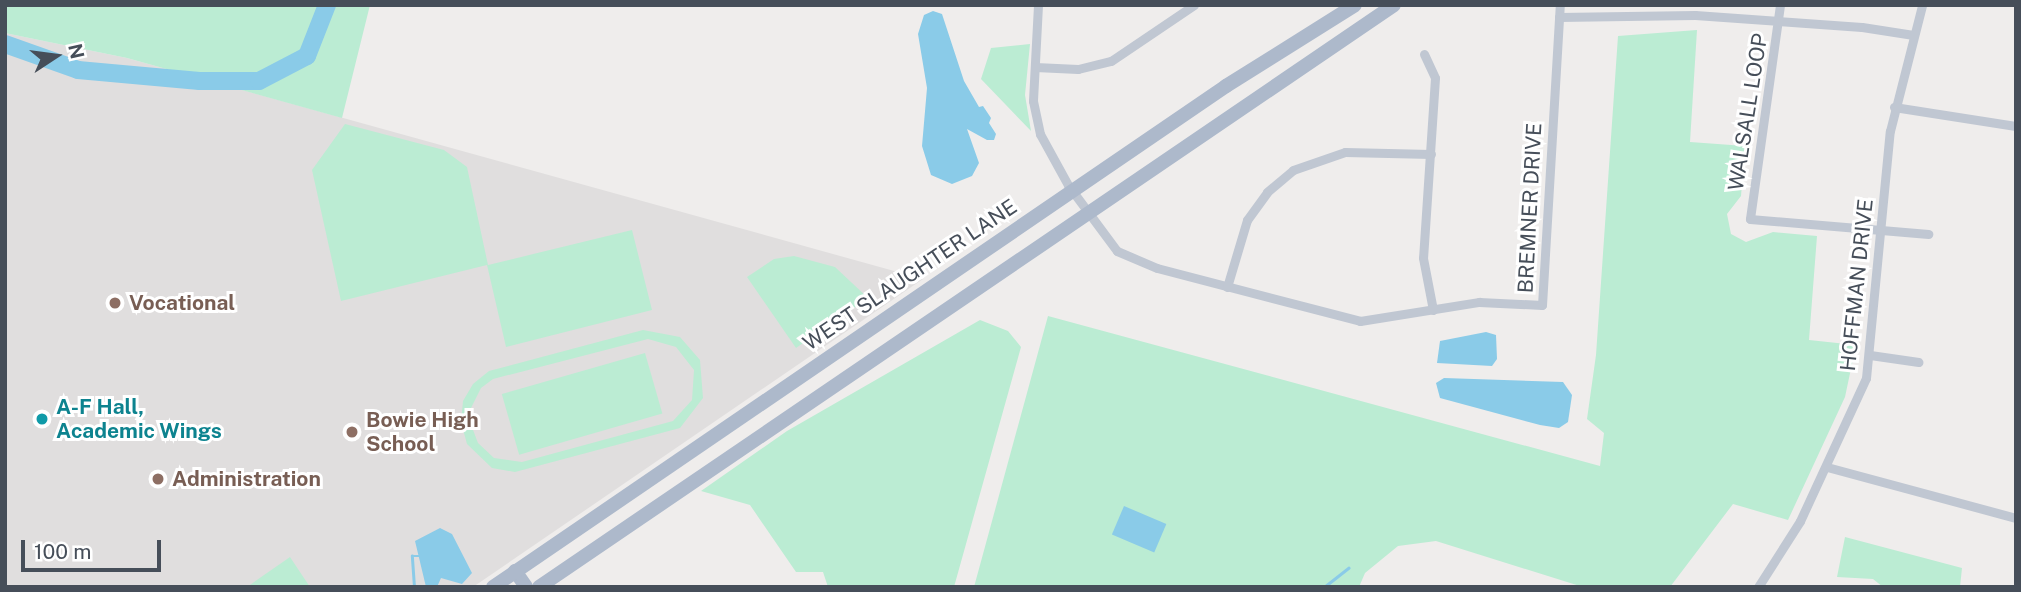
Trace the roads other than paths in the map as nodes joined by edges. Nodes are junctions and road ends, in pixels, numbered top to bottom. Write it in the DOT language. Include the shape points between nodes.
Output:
graph roads {
  1 [pos="1038,5"];
  2 [pos="1194,5"];
  3 [pos="1355,5"];
  4 [pos="1394,5"];
  5 [pos="1560,5"];
  6 [pos="1780,5"];
  7 [pos="1922,5"];
  8 [pos="1376,10"];
  9 [pos="1559,17"];
  10 [pos="1780,20"];
  11 [pos="1913,35"];
  12 [pos="1424,54"];
  13 [pos="1035,67"];
  14 [pos="1894,107"];
  15 [pos="2016,126"];
  16 [pos="1431,154"];
  17 [pos="1073,191"];
  18 [pos="1087,213"];
  19 [pos="1880,230"];
  20 [pos="1928,234"];
  21 [pos="1227,287"];
  22 [pos="1433,310"];
  23 [pos="1870,355"];
  24 [pos="1918,362"];
  25 [pos="1827,467"];
  26 [pos="2016,517"];
  27 [pos="515,571"];
  28 [pos="493,587"];
  29 [pos="526,587"];
  30 [pos="538,587"];
  31 [pos="1758,587"];
  1 -- 13 [label="street, BREMNER DRIVE"];
  2 -- 13 [label="street" via="1111,61 1078,69"];
  3 -- 17 [label="main road, WEST SLAUGHTER LANE"];
  4 -- 8 [label="main road"];
  5 -- 9 [label="street, BREMNER DRIVE"];
  6 -- 10 [label="street, WALSALL LOOP"];
  7 -- 11 [label="street, HOFFMAN DRIVE"];
  8 -- 18 [label="main road"];
  9 -- 10 [label="street" via="1685,15"];
  9 -- 22 [label="street, BREMNER DRIVE" via="1542,305 1479,302"];
  10 -- 11 [label="street"];
  10 -- 19 [label="street, WALSALL LOOP" via="1759,133 1750,219"];
  11 -- 14 [label="street, HOFFMAN DRIVE"];
  12 -- 16 [label="street" via="1435,78"];
  13 -- 17 [label="street, BREMNER DRIVE" via="1033,101 1040,134"];
  14 -- 15 [label="street"];
  14 -- 19 [label="street, HOFFMAN DRIVE"];
  16 -- 21 [label="street" via="1345,152 1293,170 1267,192 1247,220"];
  16 -- 22 [label="street" via="1423,258"];
  17 -- 18 [label="street, BREMNER DRIVE"];
  17 -- 27 [label="main road, WEST SLAUGHTER LANE"];
  18 -- 21 [label="street, BREMNER DRIVE" via="1107,240 1128,257"];
  18 -- 30 [label="main road"];
  19 -- 20 [label="street"];
  19 -- 23 [label="street, HOFFMAN DRIVE"];
  21 -- 22 [label="street, BREMNER DRIVE" via="1360,321"];
  23 -- 24 [label="street"];
  23 -- 25 [label="street, HOFFMAN DRIVE" via="1862,393"];
  25 -- 26 [label="street"];
  25 -- 31 [label="street, HOFFMAN DRIVE"];
  27 -- 28 [label="main road, WEST SLAUGHTER LANE"];
  27 -- 29 [label="main road"];
}
